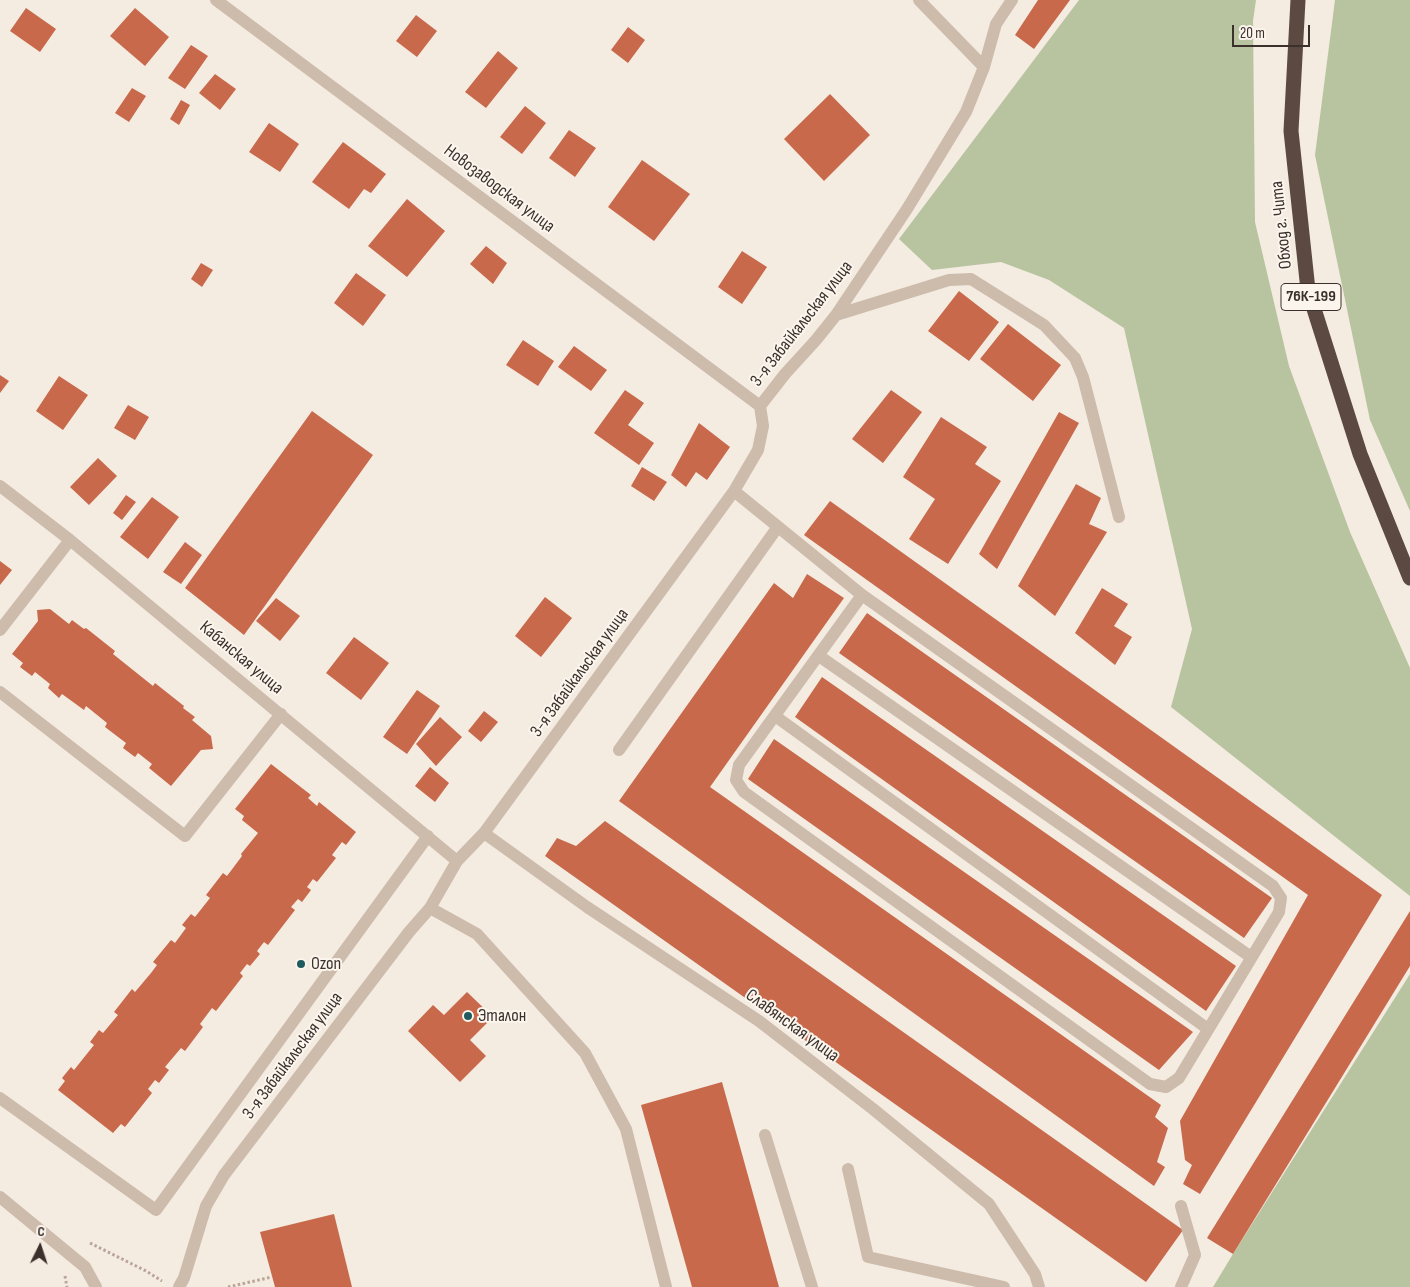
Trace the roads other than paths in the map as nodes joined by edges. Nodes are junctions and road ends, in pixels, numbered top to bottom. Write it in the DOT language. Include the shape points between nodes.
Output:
graph roads {
  1 [pos="216,0"];
  2 [pos="919,0"];
  3 [pos="1012,0"];
  4 [pos="1298,0"];
  5 [pos="984,67"];
  6 [pos="836,315"];
  7 [pos="760,406"];
  8 [pos="0,486"];
  9 [pos="734,491"];
  10 [pos="1119,517"];
  11 [pos="777,528"];
  12 [pos="70,540"];
  13 [pos="1410,578"];
  14 [pos="862,595"];
  15 [pos="0,630"];
  16 [pos="819,656"];
  17 [pos="0,692"];
  18 [pos="281,714"];
  19 [pos="775,716"];
  20 [pos="619,750"];
  21 [pos="484,833"];
  22 [pos="428,836"];
  23 [pos="457,861"];
  24 [pos="430,908"];
  25 [pos="1251,957"];
  26 [pos="1208,1029"];
  27 [pos="0,1098"];
  28 [pos="765,1135"];
  29 [pos="848,1169"];
  30 [pos="0,1197"];
  31 [pos="1181,1206"];
  32 [pos="96,1287"];
  33 [pos="179,1287"];
  34 [pos="666,1287"];
  35 [pos="812,1287"];
  36 [pos="1004,1287"];
  37 [pos="1039,1287"];
  38 [pos="1181,1287"];
  1 -- 7 [label="street, Новозаводская улица"];
  2 -- 5 [label="street"];
  3 -- 5 [label="street, 3-я Забайкальская улица" via="996,24"];
  4 -- 13 [label="highway, Обход г. Чита / 76К-199" via="1291,131 1308,290 1360,454"];
  5 -- 6 [label="street, 3-я Забайкальская улица" via="966,112"];
  6 -- 7 [label="street, 3-я Забайкальская улица"];
  6 -- 10 [label="street" via="949,280 971,279 1044,325 1075,358"];
  7 -- 9 [label="street, 3-я Забайкальская улица" via="763,426 758,450"];
  8 -- 12 [label="street, Кабанская улица"];
  9 -- 11 [label="street"];
  9 -- 21 [label="street, 3-я Забайкальская улица"];
  11 -- 14 [label="street"];
  11 -- 20 [label="street"];
  12 -- 15 [label="street"];
  12 -- 18 [label="street, Кабанская улица"];
  14 -- 16 [label="street"];
  14 -- 25 [label="street" via="1273,886 1281,898 1279,912"];
  16 -- 19 [label="street"];
  16 -- 25 [label="street"];
  17 -- 18 [label="street" via="185,836"];
  18 -- 22 [label="street, Кабанская улица"];
  19 -- 26 [label="street"];
  19 -- 26 [label="street" via="739,765 736,780 744,792 1150,1084 1166,1087 1178,1078"];
  21 -- 23 [label="street, 3-я Забайкальская улица"];
  21 -- 37 [label="street, Славянская улица" via="587,907 759,1021 873,1109 989,1204 1035,1274"];
  22 -- 23 [label="street, Кабанская улица"];
  22 -- 27 [label="street" via="156,1210"];
  23 -- 24 [label="street, 3-я Забайкальская улица"];
  24 -- 33 [label="street, 3-я Забайкальская улица" via="224,1175 206,1206"];
  24 -- 34 [label="street" via="477,934 585,1053 626,1129"];
  25 -- 26 [label="street"];
  28 -- 35 [label="street"];
  29 -- 36 [label="street" via="868,1257"];
  30 -- 32 [label="street" via="85,1267"];
  31 -- 38 [label="street" via="1195,1256"];
}
